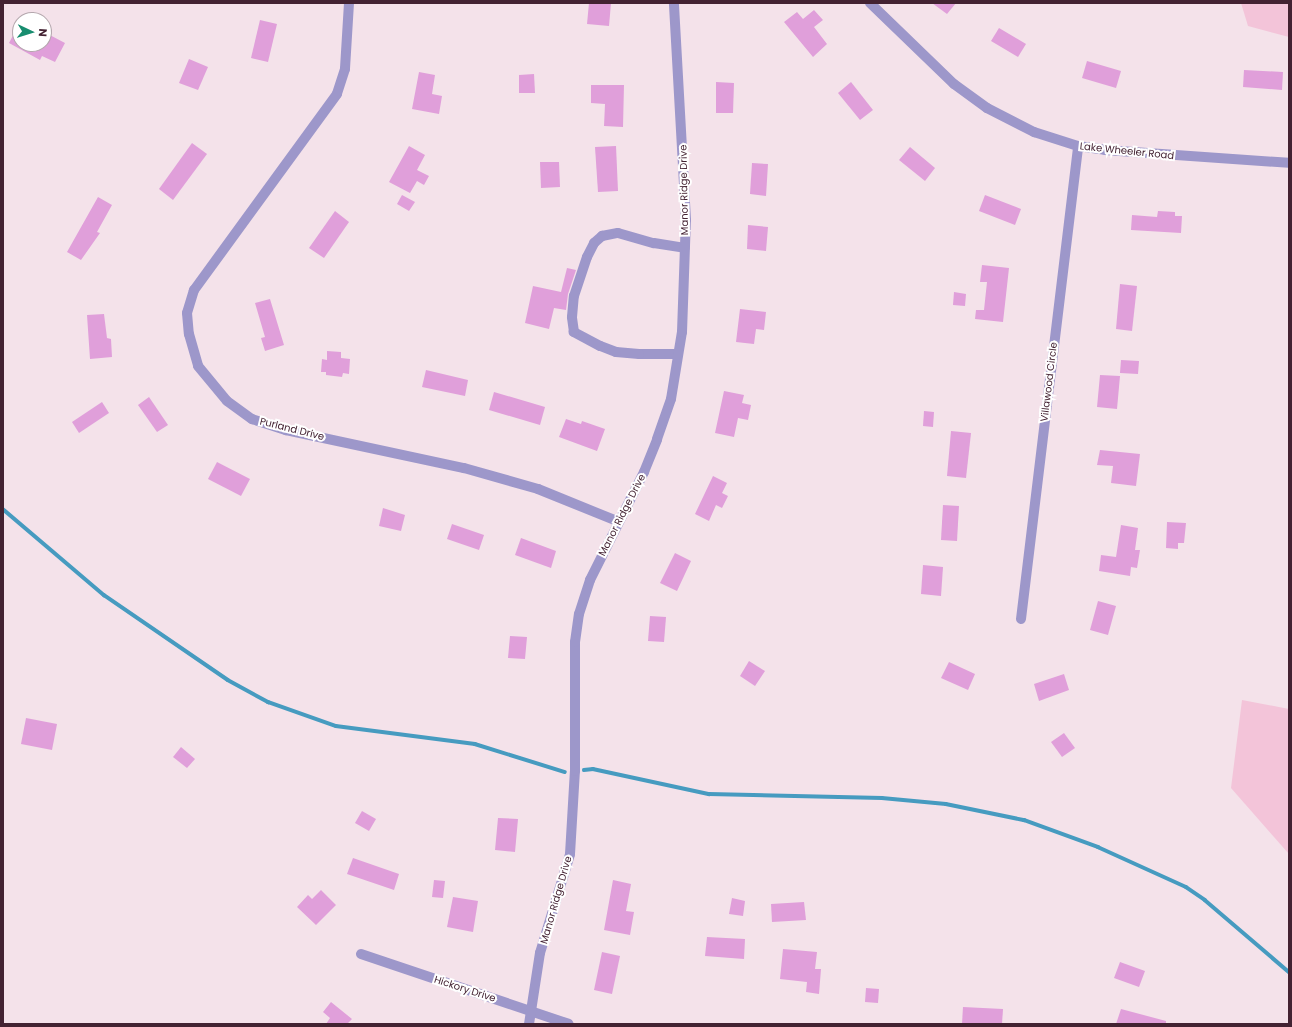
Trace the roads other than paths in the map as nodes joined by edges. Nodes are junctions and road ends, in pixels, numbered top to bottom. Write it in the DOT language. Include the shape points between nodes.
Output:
graph roads {
  1 [pos="349,3"];
  2 [pos="674,3"];
  3 [pos="870,3"];
  4 [pos="1078,146"];
  5 [pos="1289,163"];
  6 [pos="685,248"];
  7 [pos="678,354"];
  8 [pos="617,521"];
  9 [pos="1021,619"];
  10 [pos="361,954"];
  11 [pos="530,1010"];
  12 [pos="529,1024"];
  13 [pos="569,1024"];
  1 -- 8 [label="street, Purland Drive" via="344,68 337,94 194,290 187,307 188,334 198,366 227,401 252,419 286,430 464,468 538,489"];
  2 -- 6 [label="street, Manor Ridge Drive" via="683,133"];
  3 -- 4 [label="street, Lake Wheeler Road" via="923,56 987,108 1034,132"];
  4 -- 5 [label="street, Lake Wheeler Road" via="1186,157"];
  4 -- 9 [label="street, Villawood Circle"];
  6 -- 7 [label="street, Manor Ridge Drive" via="682,332"];
  6 -- 7 [label="street" via="618,233 602,236 594,243 584,264 574,296 572,317 574,332 616,352"];
  7 -- 8 [label="street, Manor Ridge Drive" via="671,399 657,439 644,472"];
  8 -- 11 [label="street, Manor Ridge Drive" via="590,580 579,614 575,642 574,771 570,854 540,953"];
  10 -- 11 [label="street, Hickory Drive"];
  11 -- 12 [label="street, Manor Ridge Drive"];
  11 -- 13 [label="street, Hickory Drive"];
}
